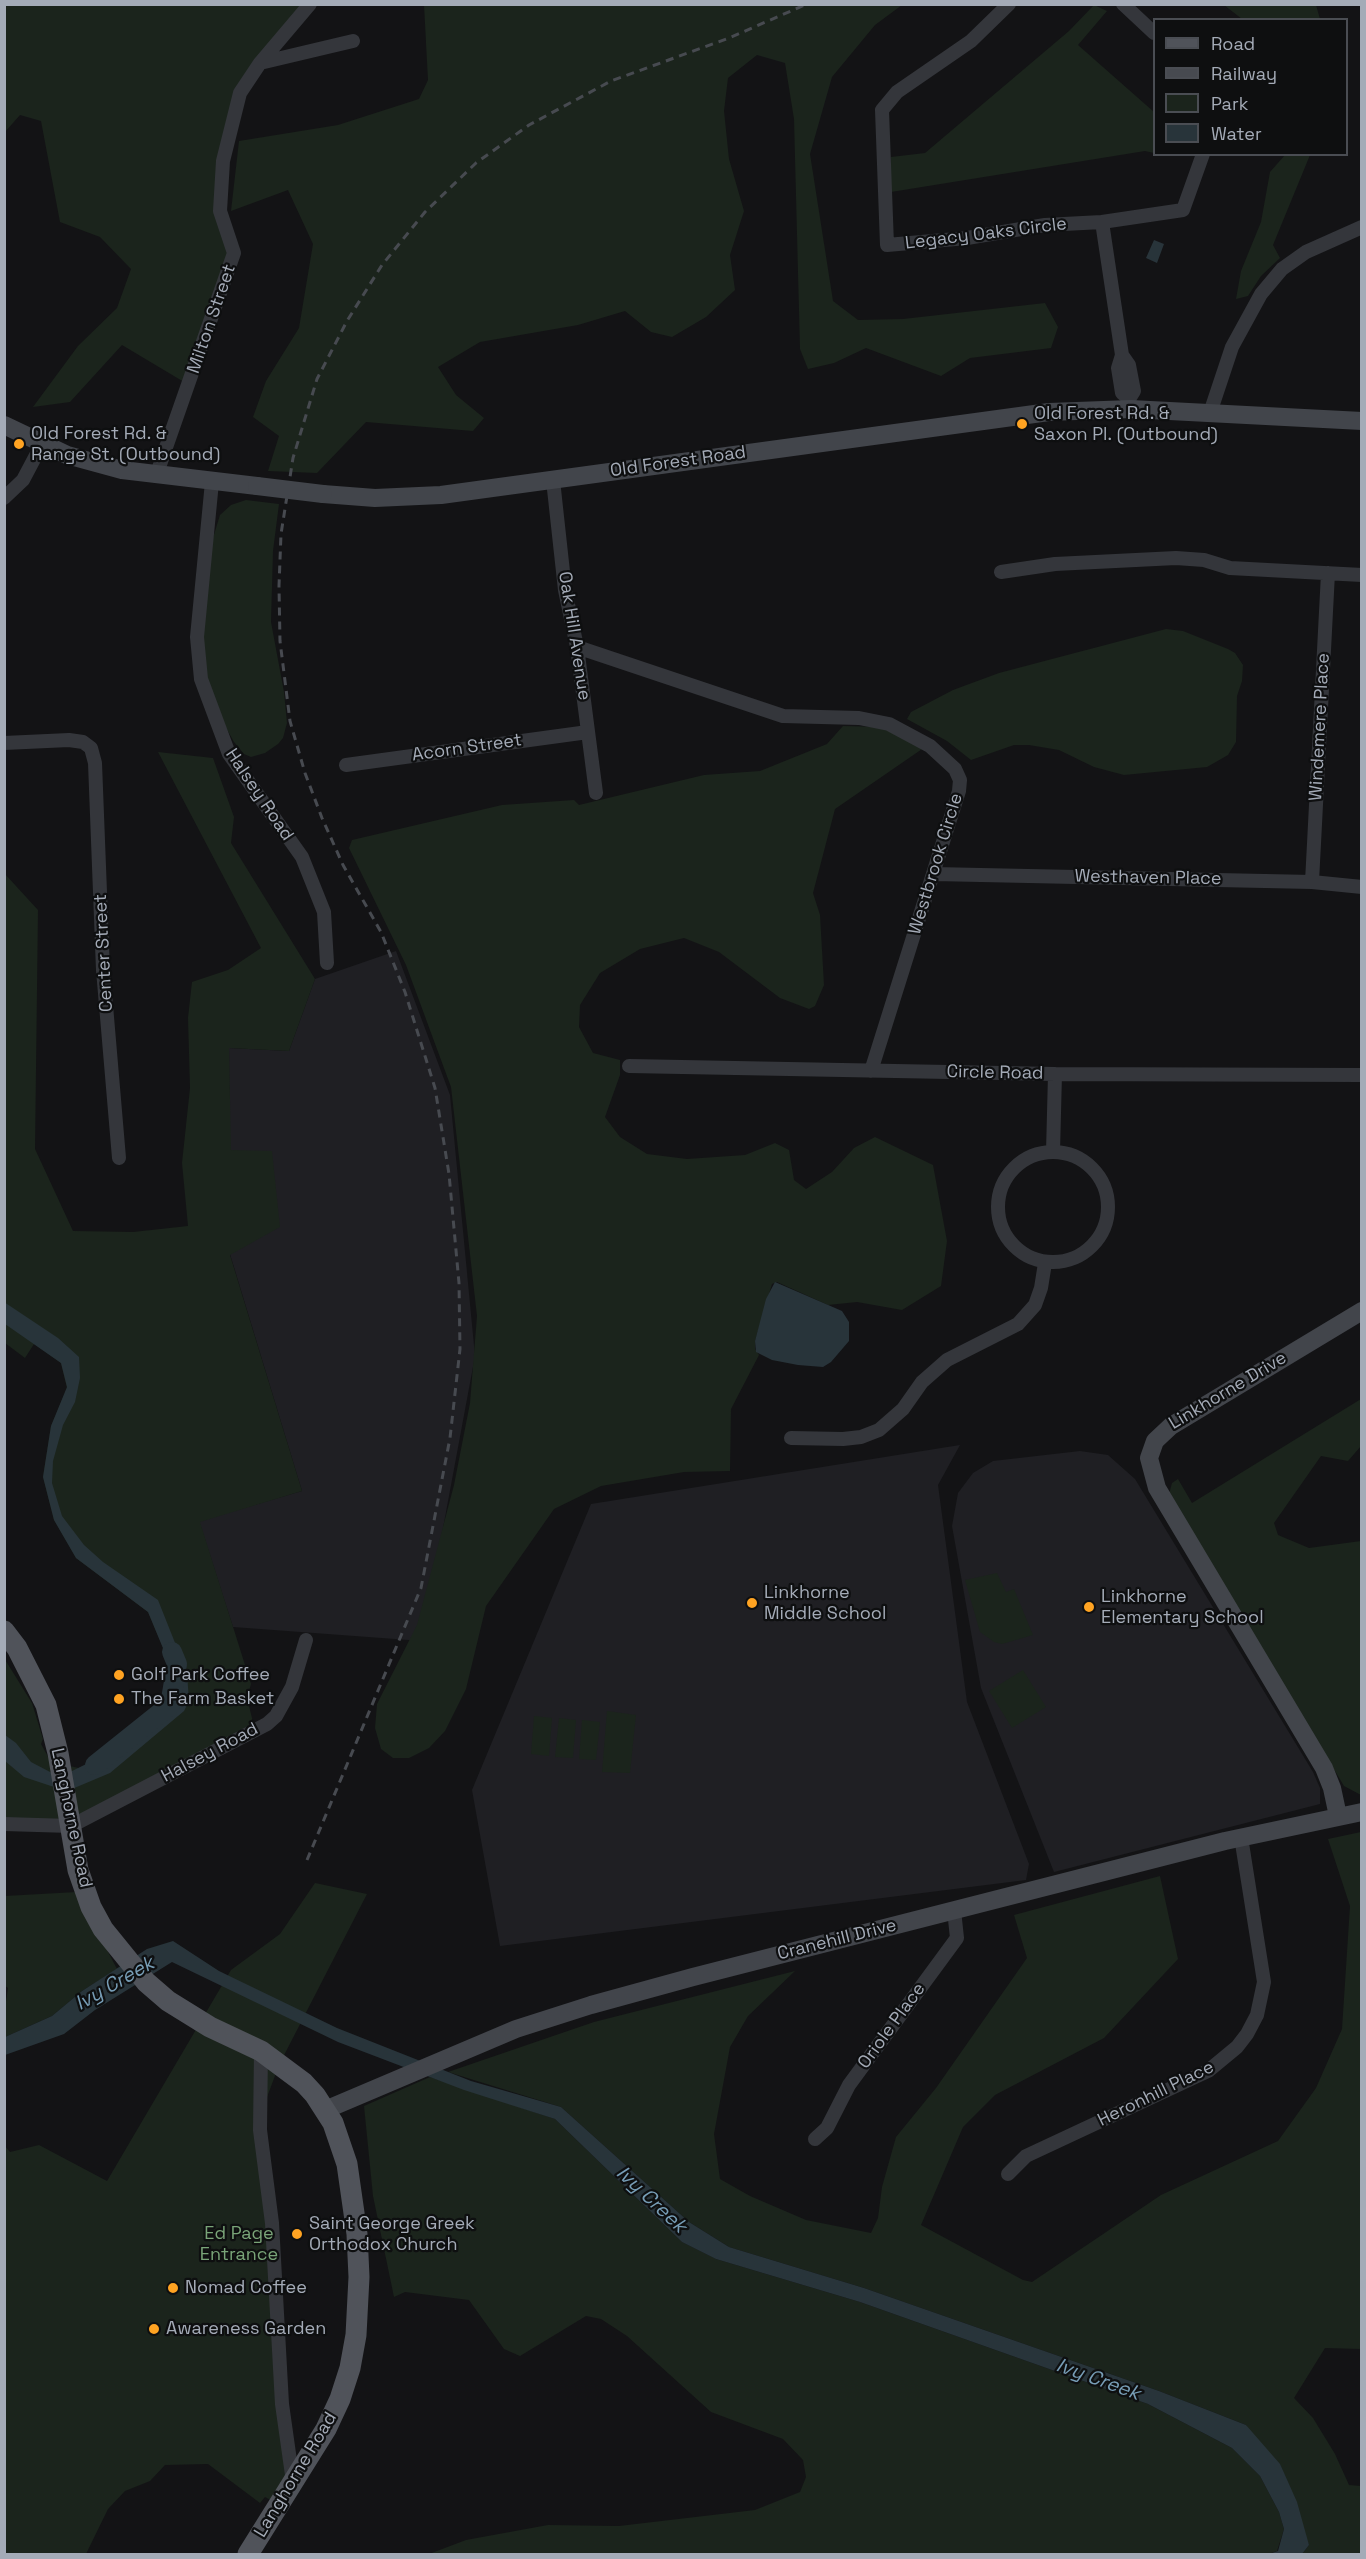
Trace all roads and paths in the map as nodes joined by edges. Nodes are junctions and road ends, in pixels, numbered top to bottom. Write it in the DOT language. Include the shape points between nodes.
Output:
graph roads {
  1 [pos="310,4"];
  2 [pos="1010,4"];
  3 [pos="1123,4"];
  4 [pos="1153,31"];
  5 [pos="353,40"];
  6 [pos="260,63"];
  7 [pos="1202,156"];
  8 [pos="1102,222"];
  9 [pos="1362,227"];
  10 [pos="1130,404"];
  11 [pos="1210,413"];
  12 [pos="1362,421"];
  13 [pos="4,425"];
  14 [pos="42,444"];
  15 [pos="156,476"];
  16 [pos="553,480"];
  17 [pos="212,482"];
  18 [pos="4,498"];
  19 [pos="1001,572"];
  20 [pos="1328,573"];
  21 [pos="1362,575"];
  22 [pos="577,647"];
  23 [pos="588,732"];
  24 [pos="4,743"];
  25 [pos="346,765"];
  26 [pos="596,793"];
  27 [pos="934,874"];
  28 [pos="1311,882"];
  29 [pos="1362,887"];
  30 [pos="327,963"];
  31 [pos="629,1066"];
  32 [pos="871,1071"];
  33 [pos="1055,1074"];
  34 [pos="1362,1076"];
  35 [pos="1053,1152"];
  36 [pos="119,1158"];
  37 [pos="1045,1263"];
  38 [pos="1362,1311"];
  39 [pos="791,1438"];
  40 [pos="4,1631"];
  41 [pos="306,1640"];
  42 [pos="1362,1812"];
  43 [pos="1338,1816"];
  44 [pos="70,1821"];
  45 [pos="4,1824"];
  46 [pos="1241,1837"];
  47 [pos="954,1910"];
  48 [pos="261,2051"];
  49 [pos="325,2110"];
  50 [pos="815,2139"];
  51 [pos="1008,2174"];
  52 [pos="293,2484"];
  53 [pos="248,2554"];
  1 -- 6 [label="street, Milton Street"];
  2 -- 8 [label="street, Legacy Oaks Circle" via="972,41 897,92 882,110 887,245 967,238 1045,225"];
  3 -- 4 [label="street"];
  5 -- 6 [label="street"];
  6 -- 15 [label="street, Milton Street" via="240,93 223,161 219,211 234,253"];
  7 -- 8 [label="street, Legacy Oaks Circle" via="1183,210"];
  8 -- 10 [label="street" via="1122,355 1118,368 1122,393"];
  9 -- 11 [label="street" via="1306,252 1282,269 1260,294 1232,347"];
  10 -- 11 [label="main road, Old Forest Road"];
  10 -- 16 [label="main road, Old Forest Road"];
  11 -- 12 [label="main road, Old Forest Road"];
  13 -- 14 [label="main road, Old Forest Road"];
  14 -- 15 [label="main road, Old Forest Road" via="94,463"];
  14 -- 18 [label="street" via="23,480"];
  15 -- 17 [label="main road, Old Forest Road"];
  16 -- 17 [label="main road, Old Forest Road, bridge" via="396,498"];
  16 -- 22 [label="street, Oak Hill Avenue" via="565,590"];
  17 -- 30 [label="street, Halsey Road" via="196,637 201,679 229,754 302,858 324,912"];
  19 -- 20 [label="street" via="1055,564 1176,558 1204,560 1230,568"];
  20 -- 21 [label="street"];
  20 -- 28 [label="street, Windemere Place"];
  22 -- 23 [label="street, Oak Hill Avenue"];
  22 -- 27 [label="street, Westbrook Circle" via="783,716 859,718 889,724 930,746 949,761 960,780"];
  23 -- 25 [label="street, Acorn Street"];
  23 -- 26 [label="street, Oak Hill Avenue"];
  24 -- 36 [label="street, Center Street" via="69,740 91,748 95,763 103,970"];
  27 -- 28 [label="street, Westhaven Place"];
  27 -- 32 [label="street, Westbrook Circle"];
  28 -- 29 [label="street, Westhaven Place"];
  31 -- 32 [label="street, Circle Road"];
  32 -- 33 [label="street, Circle Road"];
  33 -- 34 [label="street, Circle Road"];
  33 -- 35 [label="street"];
  35 -- 37 [label="street" via="1020,1162 1003,1183 997,1208 1000,1226 1010,1240 1030,1257"];
  35 -- 37 [label="street" via="1069,1154 1095,1172 1105,1192 1107,1215 1094,1244 1082,1254"];
  37 -- 39 [label="street" via="1035,1305 1018,1324 947,1360 879,1430 843,1439"];
  38 -- 43 [label="main road, Linkhorne Drive" via="1171,1426 1155,1441 1149,1458 1157,1488 1324,1768"];
  40 -- 44 [label="main road, Langhorne Road" via="46,1705"];
  41 -- 44 [label="street, Halsey Road" via="292,1687 267,1724"];
  42 -- 43 [label="main road, Cranehill Drive"];
  43 -- 46 [label="main road, Cranehill Drive"];
  44 -- 45 [label="street"];
  44 -- 48 [label="main road, Langhorne Road" via="78,1870 91,1907 118,1950 168,2001"];
  46 -- 47 [label="main road, Cranehill Drive"];
  46 -- 51 [label="street, Heronhill Place" via="1264,1982 1257,2015 1247,2034 1238,2047 1208,2071 1026,2156"];
  47 -- 49 [label="main road, Cranehill Drive" via="591,2005 516,2030"];
  47 -- 50 [label="street, Oriole Place" via="957,1938 849,2085 827,2128"];
  48 -- 49 [label="main road, Langhorne Road" via="304,2083"];
  48 -- 52 [label="street" via="260,2130 274,2254 282,2404"];
  49 -- 52 [label="main road, Langhorne Road" via="347,2164 353,2203 360,2277 356,2335 340,2399"];
  52 -- 53 [label="main road, Langhorne Road"];
}
